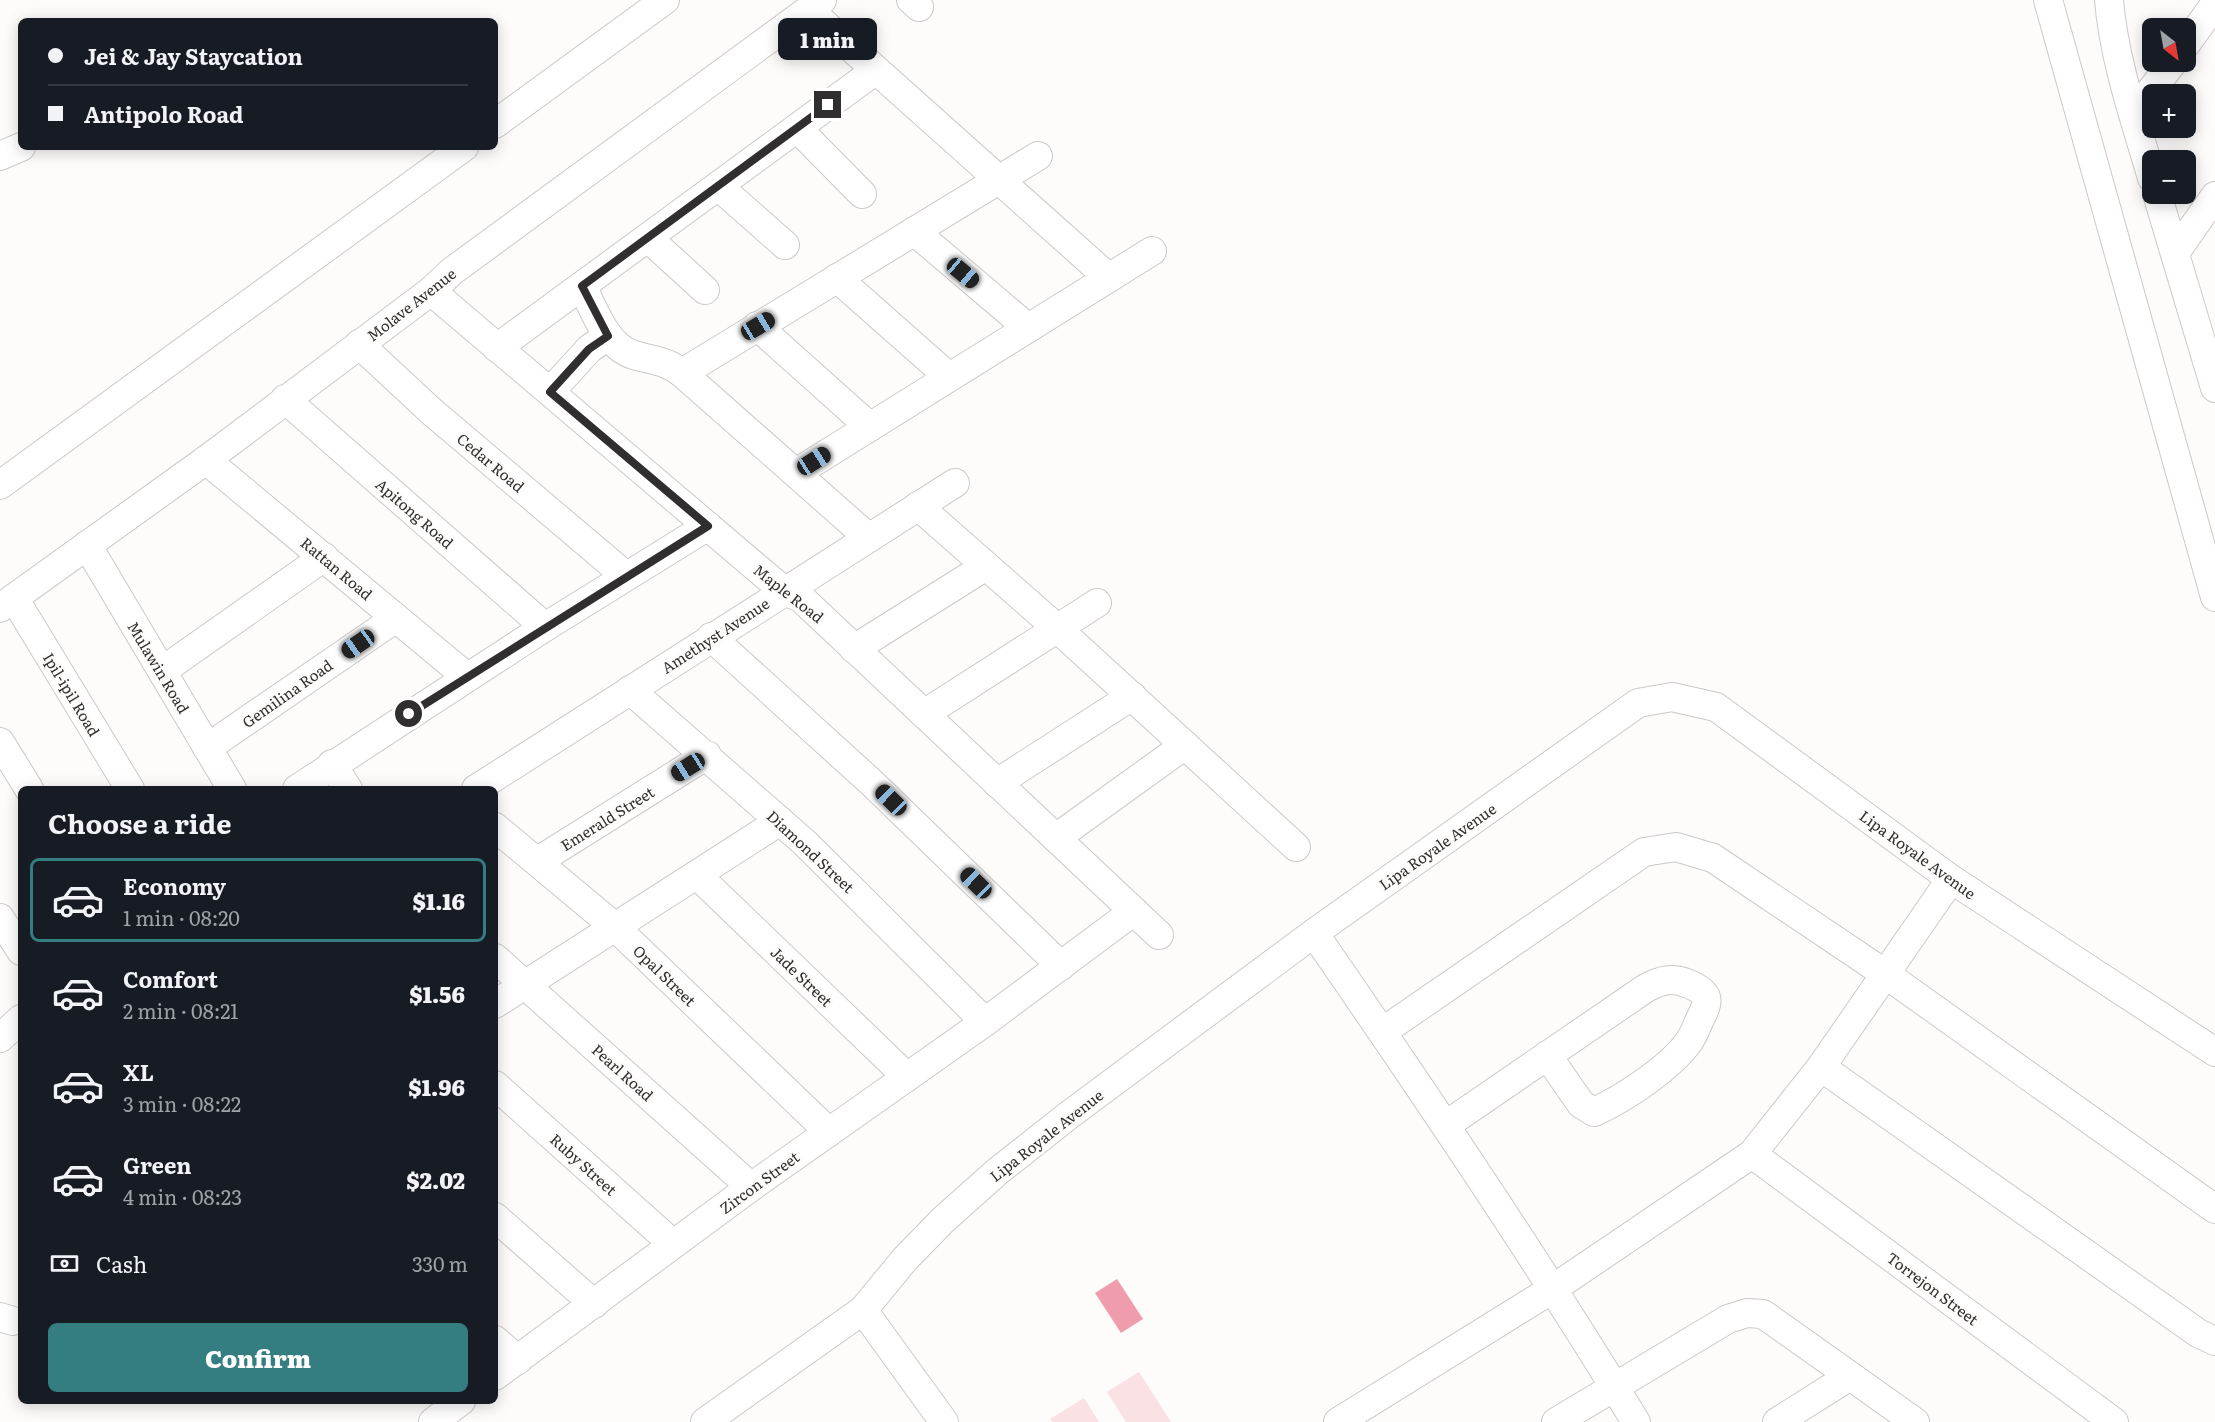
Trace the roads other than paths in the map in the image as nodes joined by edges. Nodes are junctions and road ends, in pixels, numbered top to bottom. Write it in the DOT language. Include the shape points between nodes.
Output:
graph roads {
  1 [pos="665,0"];
  2 [pos="2048,0"];
  3 [pos="2215,4"];
  4 [pos="816,5"];
  5 [pos="2114,6"];
  6 [pos="2196,30"];
  7 [pos="876,70"];
  8 [pos="2165,72"];
  9 [pos="2133,114"];
  10 [pos="498,122"];
  11 [pos="797,128"];
  12 [pos="18,148"];
  13 [pos="460,150"];
  14 [pos="2144,150"];
  15 [pos="0,156"];
  16 [pos="1038,156"];
  17 [pos="999,180"];
  18 [pos="718,186"];
  19 [pos="862,194"];
  20 [pos="2215,196"];
  21 [pos="2160,204"];
  22 [pos="914,231"];
  23 [pos="648,237"];
  24 [pos="785,245"];
  25 [pos="1152,251"];
  26 [pos="2175,254"];
  27 [pos="837,278"];
  28 [pos="1109,278"];
  29 [pos="582,286"];
  30 [pos="705,290"];
  31 [pos="431,291"];
  32 [pos="758,326"];
  33 [pos="1028,328"];
  34 [pos="608,336"];
  35 [pos="359,344"];
  36 [pos="496,348"];
  37 [pos="682,373"];
  38 [pos="949,377"];
  39 [pos="2215,386"];
  40 [pos="550,392"];
  41 [pos="285,399"];
  42 [pos="870,427"];
  43 [pos="206,460"];
  44 [pos="795,473"];
  45 [pos="955,483"];
  46 [pos="0,485"];
  47 [pos="918,506"];
  48 [pos="708,526"];
  49 [pos="869,538"];
  50 [pos="87,545"];
  51 [pos="324,557"];
  52 [pos="986,566"];
  53 [pos="626,576"];
  54 [pos="784,591"];
  55 [pos="2215,597"];
  56 [pos="7,603"];
  57 [pos="1097,603"];
  58 [pos="396,618"];
  59 [pos="545,627"];
  60 [pos="1058,629"];
  61 [pos="711,637"];
  62 [pos="854,649"];
  63 [pos="162,671"];
  64 [pos="467,677"];
  65 [pos="630,690"];
  66 [pos="1132,696"];
  67 [pos="924,714"];
  68 [pos="0,742"];
  69 [pos="1185,745"];
  70 [pos="207,748"];
  71 [pos="707,755"];
  72 [pos="332,764"];
  73 [pos="997,783"];
  74 [pos="27,786"];
  75 [pos="128,786"];
  76 [pos="230,786"];
  77 [pos="301,786"];
  78 [pos="346,786"];
  79 [pos="481,786"];
  80 [pos="780,821"];
  81 [pos="498,829"];
  82 [pos="1056,838"];
  83 [pos="1296,847"];
  84 [pos="538,861"];
  85 [pos="697,875"];
  86 [pos="1950,879"];
  87 [pos="1134,911"];
  88 [pos="0,918"];
  89 [pos="615,927"];
  90 [pos="1314,933"];
  91 [pos="1159,935"];
  92 [pos="18,946"];
  93 [pos="498,961"];
  94 [pos="1061,966"];
  95 [pos="1884,974"];
  96 [pos="526,984"];
  97 [pos="498,1002"];
  98 [pos="18,1021"];
  99 [pos="984,1022"];
  100 [pos="1382,1032"];
  101 [pos="0,1038"];
  102 [pos="2215,1052"];
  103 [pos="1547,1055"];
  104 [pos="1821,1067"];
  105 [pos="907,1077"];
  106 [pos="498,1088"];
  107 [pos="1446,1125"];
  108 [pos="829,1132"];
  109 [pos="1752,1154"];
  110 [pos="751,1187"];
  111 [pos="2215,1209"];
  112 [pos="498,1220"];
  113 [pos="673,1244"];
  114 [pos="1554,1288"];
  115 [pos="594,1304"];
  116 [pos="863,1310"];
  117 [pos="2215,1341"];
  118 [pos="498,1343"];
  119 [pos="518,1360"];
  120 [pos="498,1374"];
  121 [pos="1850,1376"];
  122 [pos="1614,1386"];
  123 [pos="457,1404"];
  124 [pos="433,1422"];
  125 [pos="705,1422"];
  126 [pos="944,1422"];
  127 [pos="1338,1422"];
  128 [pos="1556,1422"];
  129 [pos="1636,1422"];
  130 [pos="1777,1422"];
  131 [pos="1915,1422"];
  132 [pos="2114,1422"];
  1 -- 10 [label="street"];
  2 -- 55 [label="street"];
  3 -- 6 [label="street"];
  4 -- 7 [label="street"];
  4 -- 31 [label="street, Molave Avenue" via="450,272"];
  5 -- 9 [label="street"];
  7 -- 11 [label="street"];
  7 -- 17 [label="street"];
  8 -- 9 [label="street"];
  9 -- 14 [label="street"];
  11 -- 18 [label="street"];
  11 -- 19 [label="street"];
  12 -- 15 [label="street"];
  13 -- 46 [label="street"];
  16 -- 17 [label="street"];
  17 -- 22 [label="street"];
  17 -- 28 [label="street"];
  18 -- 23 [label="street"];
  18 -- 24 [label="street"];
  20 -- 26 [label="street"];
  21 -- 26 [label="street"];
  22 -- 27 [label="street"];
  22 -- 33 [label="street"];
  23 -- 29 [label="street"];
  23 -- 30 [label="street"];
  25 -- 28 [label="street"];
  26 -- 39 [label="street"];
  27 -- 32 [label="street"];
  27 -- 38 [label="street"];
  28 -- 33 [label="street"];
  29 -- 34 [label="street"];
  29 -- 36 [label="street"];
  31 -- 35 [label="street, Molave Avenue"];
  31 -- 36 [label="street, Maple Road"];
  32 -- 37 [label="street"];
  32 -- 42 [label="street"];
  33 -- 38 [label="street"];
  34 -- 37 [label="street" via="631,355 668,362"];
  34 -- 40 [label="street" via="589,349"];
  35 -- 41 [label="street, Molave Avenue"];
  35 -- 53 [label="street, Cedar Road" via="431,411"];
  36 -- 40 [label="street, Maple Road"];
  37 -- 44 [label="street"];
  38 -- 42 [label="street"];
  40 -- 48 [label="street, Maple Road"];
  41 -- 43 [label="street, Molave Avenue"];
  41 -- 59 [label="street, Apitong Road"];
  42 -- 44 [label="street"];
  43 -- 50 [label="street, Molave Avenue"];
  43 -- 51 [label="street, Rattan Road"];
  44 -- 49 [label="street"];
  45 -- 47 [label="street, Amethyst Avenue"];
  47 -- 49 [label="street, Amethyst Avenue"];
  47 -- 52 [label="street"];
  48 -- 53 [label="street"];
  48 -- 54 [label="street, Maple Road"];
  49 -- 54 [label="street, Amethyst Avenue"];
  50 -- 56 [label="street, Molave Avenue"];
  50 -- 63 [label="street, Mulawin Road"];
  51 -- 58 [label="street, Rattan Road"];
  51 -- 63 [label="street"];
  52 -- 60 [label="street"];
  52 -- 62 [label="street"];
  53 -- 59 [label="street"];
  54 -- 61 [label="street, Amethyst Avenue"];
  54 -- 62 [label="street, Maple Road" via="801,598"];
  56 -- 75 [label="street, Ipil-ipil Road"];
  57 -- 60 [label="street"];
  58 -- 64 [label="street, Rattan Road"];
  58 -- 70 [label="street, Gemilina Road"];
  59 -- 64 [label="street"];
  60 -- 66 [label="street"];
  60 -- 67 [label="street"];
  61 -- 65 [label="street, Amethyst Avenue"];
  61 -- 94 [label="street" via="873,784"];
  62 -- 67 [label="street, Maple Road"];
  63 -- 70 [label="street, Mulawin Road"];
  64 -- 72 [label="street"];
  65 -- 71 [label="street, Diamond Street"];
  65 -- 79 [label="street, Amethyst Avenue"];
  66 -- 69 [label="street"];
  66 -- 73 [label="street"];
  67 -- 73 [label="street, Maple Road"];
  68 -- 74 [label="street"];
  69 -- 82 [label="street"];
  69 -- 83 [label="street"];
  70 -- 76 [label="street, Mulawin Road"];
  71 -- 80 [label="street, Diamond Street"];
  71 -- 84 [label="street, Emerald Street"];
  72 -- 77 [label="street"];
  72 -- 78 [label="street"];
  73 -- 82 [label="street, Maple Road"];
  80 -- 85 [label="street"];
  80 -- 99 [label="street, Diamond Street"];
  81 -- 84 [label="street, Opal Street"];
  82 -- 87 [label="street, Maple Road"];
  84 -- 89 [label="street, Opal Street"];
  85 -- 89 [label="street"];
  85 -- 105 [label="street, Jade Street"];
  86 -- 90 [label="street, Lipa Royale Avenue" via="1716,707 1672,697 1638,703"];
  86 -- 95 [label="street"];
  86 -- 102 [label="street, Lipa Royale Avenue"];
  87 -- 91 [label="street, Maple Road"];
  87 -- 94 [label="street, Zircon Street"];
  88 -- 92 [label="street"];
  89 -- 96 [label="street"];
  89 -- 108 [label="street, Opal Street"];
  90 -- 100 [label="street"];
  90 -- 116 [label="street, Lipa Royale Avenue" via="998,1171 905,1259"];
  93 -- 96 [label="street, Pearl Road"];
  94 -- 99 [label="street, Zircon Street"];
  95 -- 100 [label="street" via="1713,858 1676,847 1644,852"];
  95 -- 104 [label="street"];
  95 -- 111 [label="street"];
  96 -- 97 [label="street"];
  96 -- 110 [label="street, Pearl Road"];
  98 -- 101 [label="street"];
  99 -- 105 [label="street, Zircon Street"];
  100 -- 107 [label="street"];
  103 -- 103 [label="street" via="1661,980 1678,979 1702,990 1706,997 1707,1006 1690,1040 1674,1058 1610,1105 1594,1112 1581,1104"];
  103 -- 107 [label="street"];
  104 -- 109 [label="street"];
  104 -- 117 [label="street" via="2188,1327"];
  105 -- 108 [label="street, Zircon Street"];
  106 -- 113 [label="street, Ruby Street"];
  107 -- 114 [label="street"];
  108 -- 110 [label="street, Zircon Street"];
  109 -- 114 [label="street"];
  109 -- 132 [label="street, Torrejon Street"];
  110 -- 113 [label="street, Zircon Street"];
  112 -- 115 [label="street"];
  113 -- 115 [label="street, Zircon Street"];
  114 -- 122 [label="street"];
  114 -- 127 [label="street"];
  115 -- 119 [label="street, Zircon Street"];
  116 -- 125 [label="street, Lipa Royale Avenue"];
  116 -- 126 [label="street"];
  118 -- 119 [label="street"];
  119 -- 120 [label="street, Zircon Street"];
  121 -- 122 [label="street" via="1763,1314 1747,1313 1728,1319"];
  121 -- 130 [label="street"];
  121 -- 131 [label="street"];
  122 -- 128 [label="street"];
  122 -- 129 [label="street"];
  123 -- 124 [label="street"];
}
